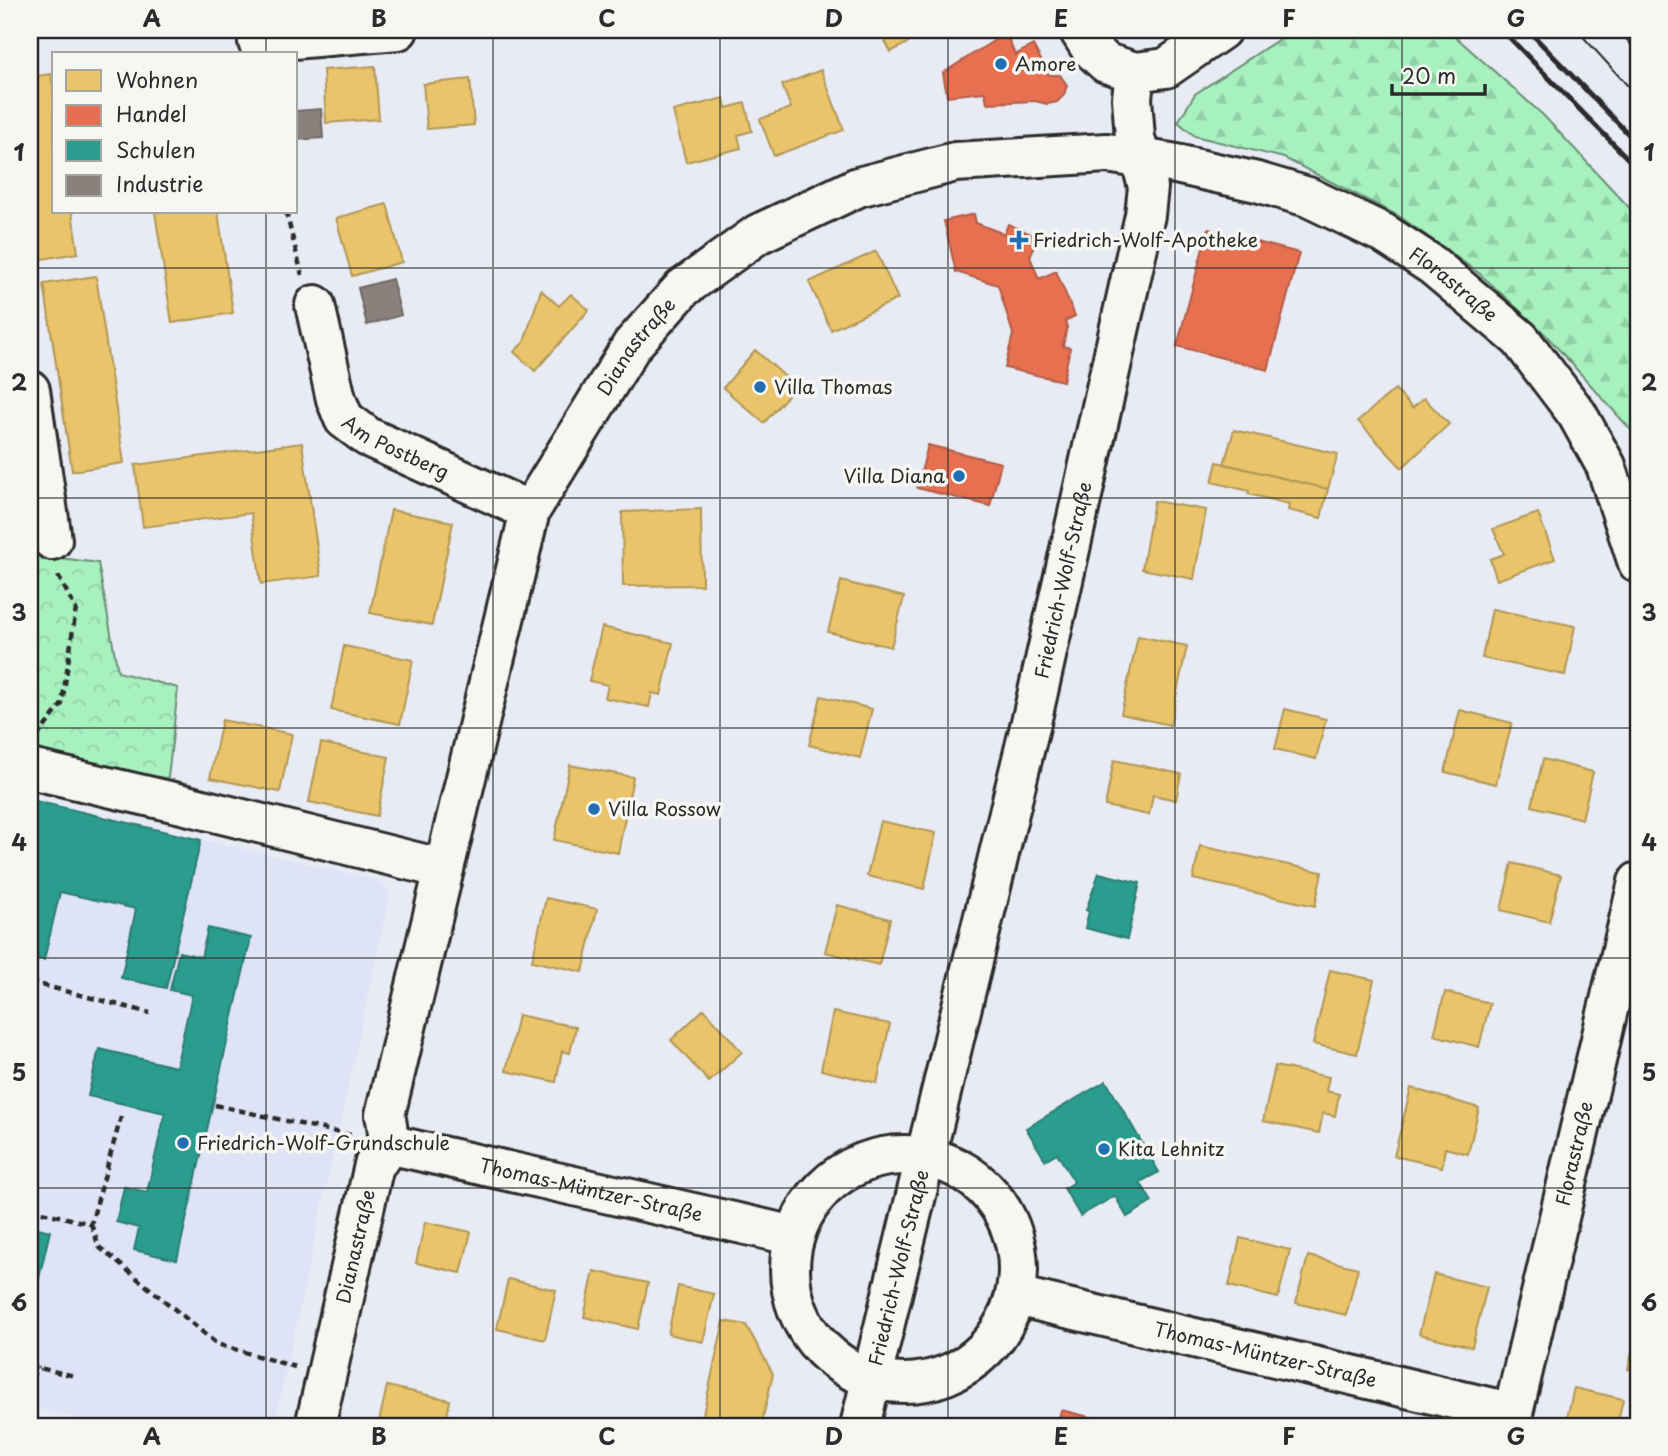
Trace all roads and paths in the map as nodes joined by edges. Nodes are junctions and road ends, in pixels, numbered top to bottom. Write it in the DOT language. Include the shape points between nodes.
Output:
graph roads {
  1 [pos="257,30"];
  2 [pos="398,30"];
  3 [pos="1079,30"];
  4 [pos="1221,30"];
  5 [pos="1135,72"];
  6 [pos="1141,158"];
  7 [pos="287,214"];
  8 [pos="315,305"];
  9 [pos="30,390"];
  10 [pos="1622,467"];
  11 [pos="530,511"];
  12 [pos="52,540"];
  13 [pos="1638,563"];
  14 [pos="30,746"];
  15 [pos="30,769"];
  16 [pos="444,869"];
  17 [pos="1638,882"];
  18 [pos="30,982"];
  19 [pos="150,1013"];
  20 [pos="215,1105"];
  21 [pos="121,1117"];
  22 [pos="377,1142"];
  23 [pos="926,1157"];
  24 [pos="30,1209"];
  25 [pos="91,1224"];
  26 [pos="795,1236"];
  27 [pos="1016,1296"];
  28 [pos="30,1366"];
  29 [pos="40,1368"];
  30 [pos="326,1376"];
  31 [pos="30,1377"];
  32 [pos="75,1377"];
  33 [pos="871,1378"];
  34 [pos="1511,1420"];
  35 [pos="314,1426"];
  36 [pos="860,1426"];
  1 -- 2 [label="street" via="258,42"];
  3 -- 5 [label="street" via="1106,63"];
  4 -- 5 [label="street" via="1166,68"];
  5 -- 6 [label="street, Friedrich-Wolf-Straße" via="1132,98"];
  6 -- 10 [label="street, Florastraße" via="1308,197 1383,233 1432,265 1520,338"];
  6 -- 11 [label="street, Dianastraße" via="1107,153 955,162 858,187 758,234 684,288 632,345"];
  6 -- 23 [label="street, Friedrich-Wolf-Straße" via="1148,187 1145,215 1033,713"];
  7 -- 8 [label="path" via="306,289"];
  8 -- 11 [label="street, Am Postberg" via="344,418 368,437"];
  9 -- 12 [label="street"];
  10 -- 13 [label="street, Florastraße"];
  11 -- 16 [label="street, Dianastraße"];
  12 -- 14 [label="path" via="56,571 76,609 62,705"];
  15 -- 16 [label="street"];
  16 -- 22 [label="street, Dianastraße" via="385,1115 389,1132"];
  17 -- 34 [label="street, Florastraße"];
  18 -- 19 [label="path"];
  20 -- 22 [label="path"];
  21 -- 25 [label="path"];
  22 -- 26 [label="street, Thomas-Müntzer-Straße"];
  22 -- 30 [label="street, Dianastraße" via="384,1155 374,1165"];
  23 -- 26 [label="street, Friedrich-Wolf-Straße" via="896,1155 844,1171 806,1210"];
  23 -- 27 [label="street, Friedrich-Wolf-Straße" via="955,1166 981,1183 1000,1207 1014,1235 1019,1265"];
  23 -- 33 [label="street, Friedrich-Wolf-Straße"];
  24 -- 25 [label="path"];
  25 -- 30 [label="path" via="99,1247 217,1344"];
  26 -- 33 [label="street, Friedrich-Wolf-Straße" via="790,1266 793,1296 804,1324 823,1349 846,1367"];
  27 -- 33 [label="street, Friedrich-Wolf-Straße" via="998,1335 967,1365 927,1381"];
  27 -- 34 [label="street, Thomas-Müntzer-Straße"];
  28 -- 29 [label="path"];
  29 -- 31 [label="path"];
  29 -- 32 [label="path"];
  30 -- 35 [label="street, Dianastraße"];
  33 -- 36 [label="street, Friedrich-Wolf-Straße"];
}
